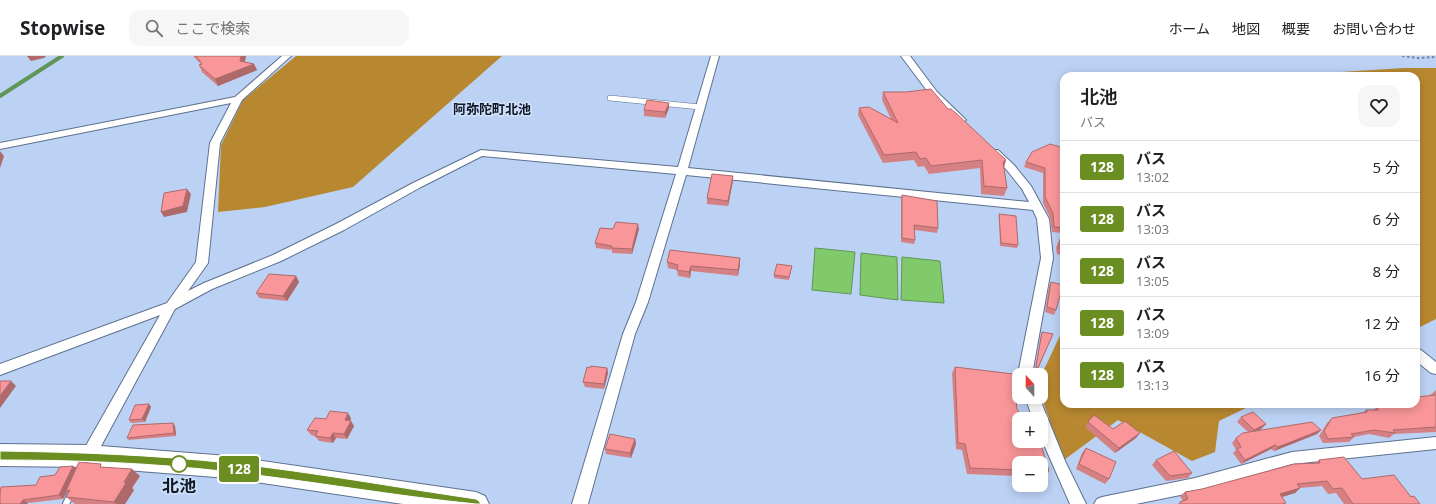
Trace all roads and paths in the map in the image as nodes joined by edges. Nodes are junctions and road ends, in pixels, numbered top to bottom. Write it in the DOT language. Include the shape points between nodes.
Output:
graph roads {
  1 [pos="287,56"];
  2 [pos="715,56"];
  3 [pos="905,56"];
  4 [pos="1402,56"];
  5 [pos="1436,57"];
  6 [pos="610,98"];
  7 [pos="238,99"];
  8 [pos="700,107"];
  9 [pos="967,126"];
  10 [pos="0,146"];
  11 [pos="988,146"];
  12 [pos="682,172"];
  13 [pos="1038,207"];
  14 [pos="171,306"];
  15 [pos="1420,356"];
  16 [pos="1433,364"];
  17 [pos="1026,368"];
  18 [pos="0,370"];
  19 [pos="1048,437"];
  20 [pos="1436,443"];
  21 [pos="88,456"];
  22 [pos="1,459"];
  23 [pos="75,485"];
  24 [pos="66,504"];
  25 [pos="476,504"];
  26 [pos="580,504"];
  27 [pos="1078,504"];
  28 [pos="1102,504"];
  1 -- 7 [label="street"];
  2 -- 8 [label="street"];
  3 -- 9 [label="street" via="934,94"];
  4 -- 5 [label="path"];
  6 -- 8 [label="lane"];
  7 -- 10 [label="street"];
  7 -- 14 [label="street" via="215,143 202,263"];
  8 -- 12 [label="street"];
  11 -- 13 [label="street" via="1010,167"];
  12 -- 13 [label="street"];
  12 -- 14 [label="street" via="481,153 340,227 277,258 208,286"];
  12 -- 26 [label="street" via="642,302 629,334"];
  13 -- 17 [label="street" via="1043,219 1047,258"];
  14 -- 18 [label="street"];
  14 -- 21 [label="street"];
  15 -- 16 [label="street"];
  19 -- 27 [label="street"];
  20 -- 28 [label="street" via="1292,458 1195,485"];
  21 -- 22 [label="highway"];
  21 -- 25 [label="highway" via="251,470"];
  23 -- 24 [label="lane"];
}
